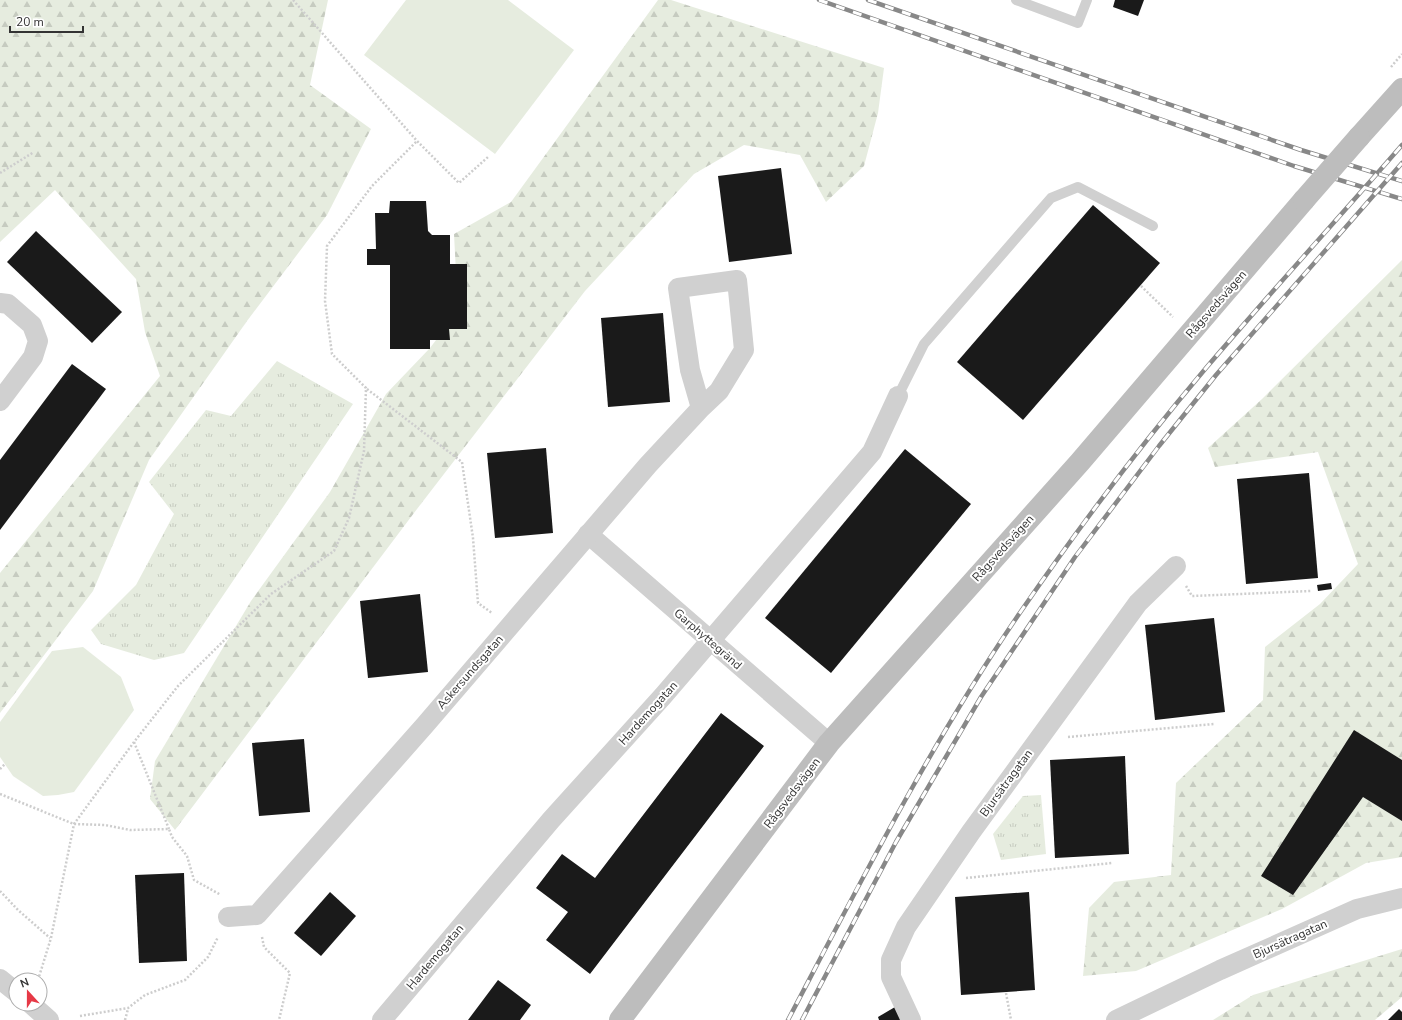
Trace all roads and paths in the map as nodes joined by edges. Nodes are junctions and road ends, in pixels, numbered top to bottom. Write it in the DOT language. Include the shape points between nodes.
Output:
graph roads {
  1 [pos="293,0"];
  2 [pos="1016,0"];
  3 [pos="1086,0"];
  4 [pos="1402,89"];
  5 [pos="417,141"];
  6 [pos="34,152"];
  7 [pos="488,157"];
  8 [pos="0,173"];
  9 [pos="1154,226"];
  10 [pos="1140,286"];
  11 [pos="0,303"];
  12 [pos="1175,319"];
  13 [pos="366,388"];
  14 [pos="898,396"];
  15 [pos="0,401"];
  16 [pos="701,408"];
  17 [pos="588,534"];
  18 [pos="1176,566"];
  19 [pos="1311,590"];
  20 [pos="509,626"];
  21 [pos="711,642"];
  22 [pos="1214,724"];
  23 [pos="1046,728"];
  24 [pos="134,742"];
  25 [pos="829,744"];
  26 [pos="5,764"];
  27 [pos="0,769"];
  28 [pos="0,794"];
  29 [pos="74,824"];
  30 [pos="169,829"];
  31 [pos="1112,863"];
  32 [pos="944,871"];
  33 [pos="0,890"];
  34 [pos="222,896"];
  35 [pos="1402,898"];
  36 [pos="257,915"];
  37 [pos="228,917"];
  38 [pos="51,938"];
  39 [pos="40,972"];
  40 [pos="0,979"];
  41 [pos="8,986"];
  42 [pos="1006,992"];
  43 [pos="128,1008"];
  44 [pos="40,1012"];
  45 [pos="80,1016"];
  46 [pos="48,1020"];
  47 [pos="125,1020"];
  48 [pos="279,1020"];
  49 [pos="382,1020"];
  50 [pos="620,1020"];
  51 [pos="911,1020"];
  52 [pos="1011,1020"];
  53 [pos="1116,1020"];
  1 -- 5 [label="path"];
  2 -- 3 [label="lane" via="1078,23"];
  4 -- 25 [label="street, Rågsvedsvägen, bridge" via="1080,462"];
  5 -- 7 [label="path" via="459,183"];
  5 -- 13 [label="path" via="372,186 327,246 325,301 332,354"];
  6 -- 8 [label="path"];
  9 -- 14 [label="lane" via="1078,187 1051,198 924,344"];
  10 -- 12 [label="path"];
  11 -- 15 [label="street" via="8,304 32,325 38,341 33,357"];
  13 -- 20 [label="path" via="462,462 473,538 478,603"];
  13 -- 24 [label="path" via="364,451 349,518 334,551 271,594 178,686"];
  14 -- 21 [label="street, Hardemogatan" via="872,452"];
  16 -- 16 [label="street, Askersundsgatan" via="719,391 744,350 737,280 678,288 690,370"];
  16 -- 17 [label="street, Askersundsgatan"];
  17 -- 20 [label="street, Askersundsgatan"];
  17 -- 21 [label="street, Garphyttegränd"];
  18 -- 19 [label="path" via="1192,596"];
  18 -- 23 [label="street, Bjursätragatan" via="1138,603"];
  20 -- 36 [label="street, Askersundsgatan"];
  21 -- 25 [label="street, Garphyttegränd"];
  21 -- 49 [label="street, Hardemogatan" via="551,820"];
  22 -- 23 [label="path" via="1063,738"];
  23 -- 32 [label="street, Bjursätragatan"];
  24 -- 29 [label="path"];
  24 -- 30 [label="path"];
  25 -- 50 [label="street, Rågsvedsvägen"];
  26 -- 27 [label="path"];
  28 -- 29 [label="path"];
  29 -- 30 [label="path" via="105,825 130,830"];
  29 -- 38 [label="path"];
  30 -- 34 [label="path" via="172,838 187,856 194,880"];
  31 -- 32 [label="path" via="958,878"];
  32 -- 51 [label="street, Bjursätragatan" via="906,927 891,960 891,977"];
  33 -- 38 [label="path" via="18,910"];
  35 -- 53 [label="street, Bjursätragatan" via="1357,909"];
  36 -- 37 [label="street"];
  36 -- 48 [label="path" via="264,947 290,973"];
  37 -- 43 [label="path" via="208,956 185,980 145,995"];
  38 -- 39 [label="path"];
  40 -- 41 [label="street"];
  42 -- 52 [label="path"];
  43 -- 45 [label="path"];
  43 -- 47 [label="path"];
  44 -- 46 [label="street"];
}
